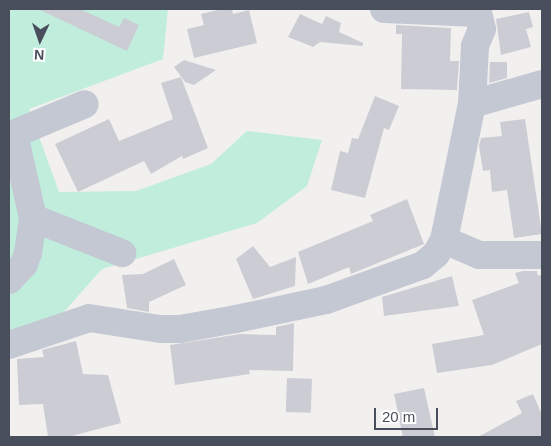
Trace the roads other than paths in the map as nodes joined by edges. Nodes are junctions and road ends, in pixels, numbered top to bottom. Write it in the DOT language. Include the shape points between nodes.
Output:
graph roads {
  1 [pos="384,9"];
  2 [pos="477,11"];
  3 [pos="542,84"];
  4 [pos="85,104"];
  5 [pos="472,104"];
  6 [pos="9,136"];
  7 [pos="33,218"];
  8 [pos="444,240"];
  9 [pos="122,253"];
  10 [pos="542,255"];
  11 [pos="9,280"];
  12 [pos="9,345"];
  1 -- 2 [label="street"];
  2 -- 5 [label="street" via="482,29 475,46"];
  3 -- 5 [label="street"];
  4 -- 6 [label="street"];
  5 -- 8 [label="street"];
  6 -- 7 [label="street" via="17,148"];
  7 -- 9 [label="street"];
  7 -- 11 [label="street" via="26,258"];
  8 -- 10 [label="street" via="479,255"];
  8 -- 12 [label="street" via="436,254 423,265 326,300 180,329 142,327 110,319 89,318"];
}
